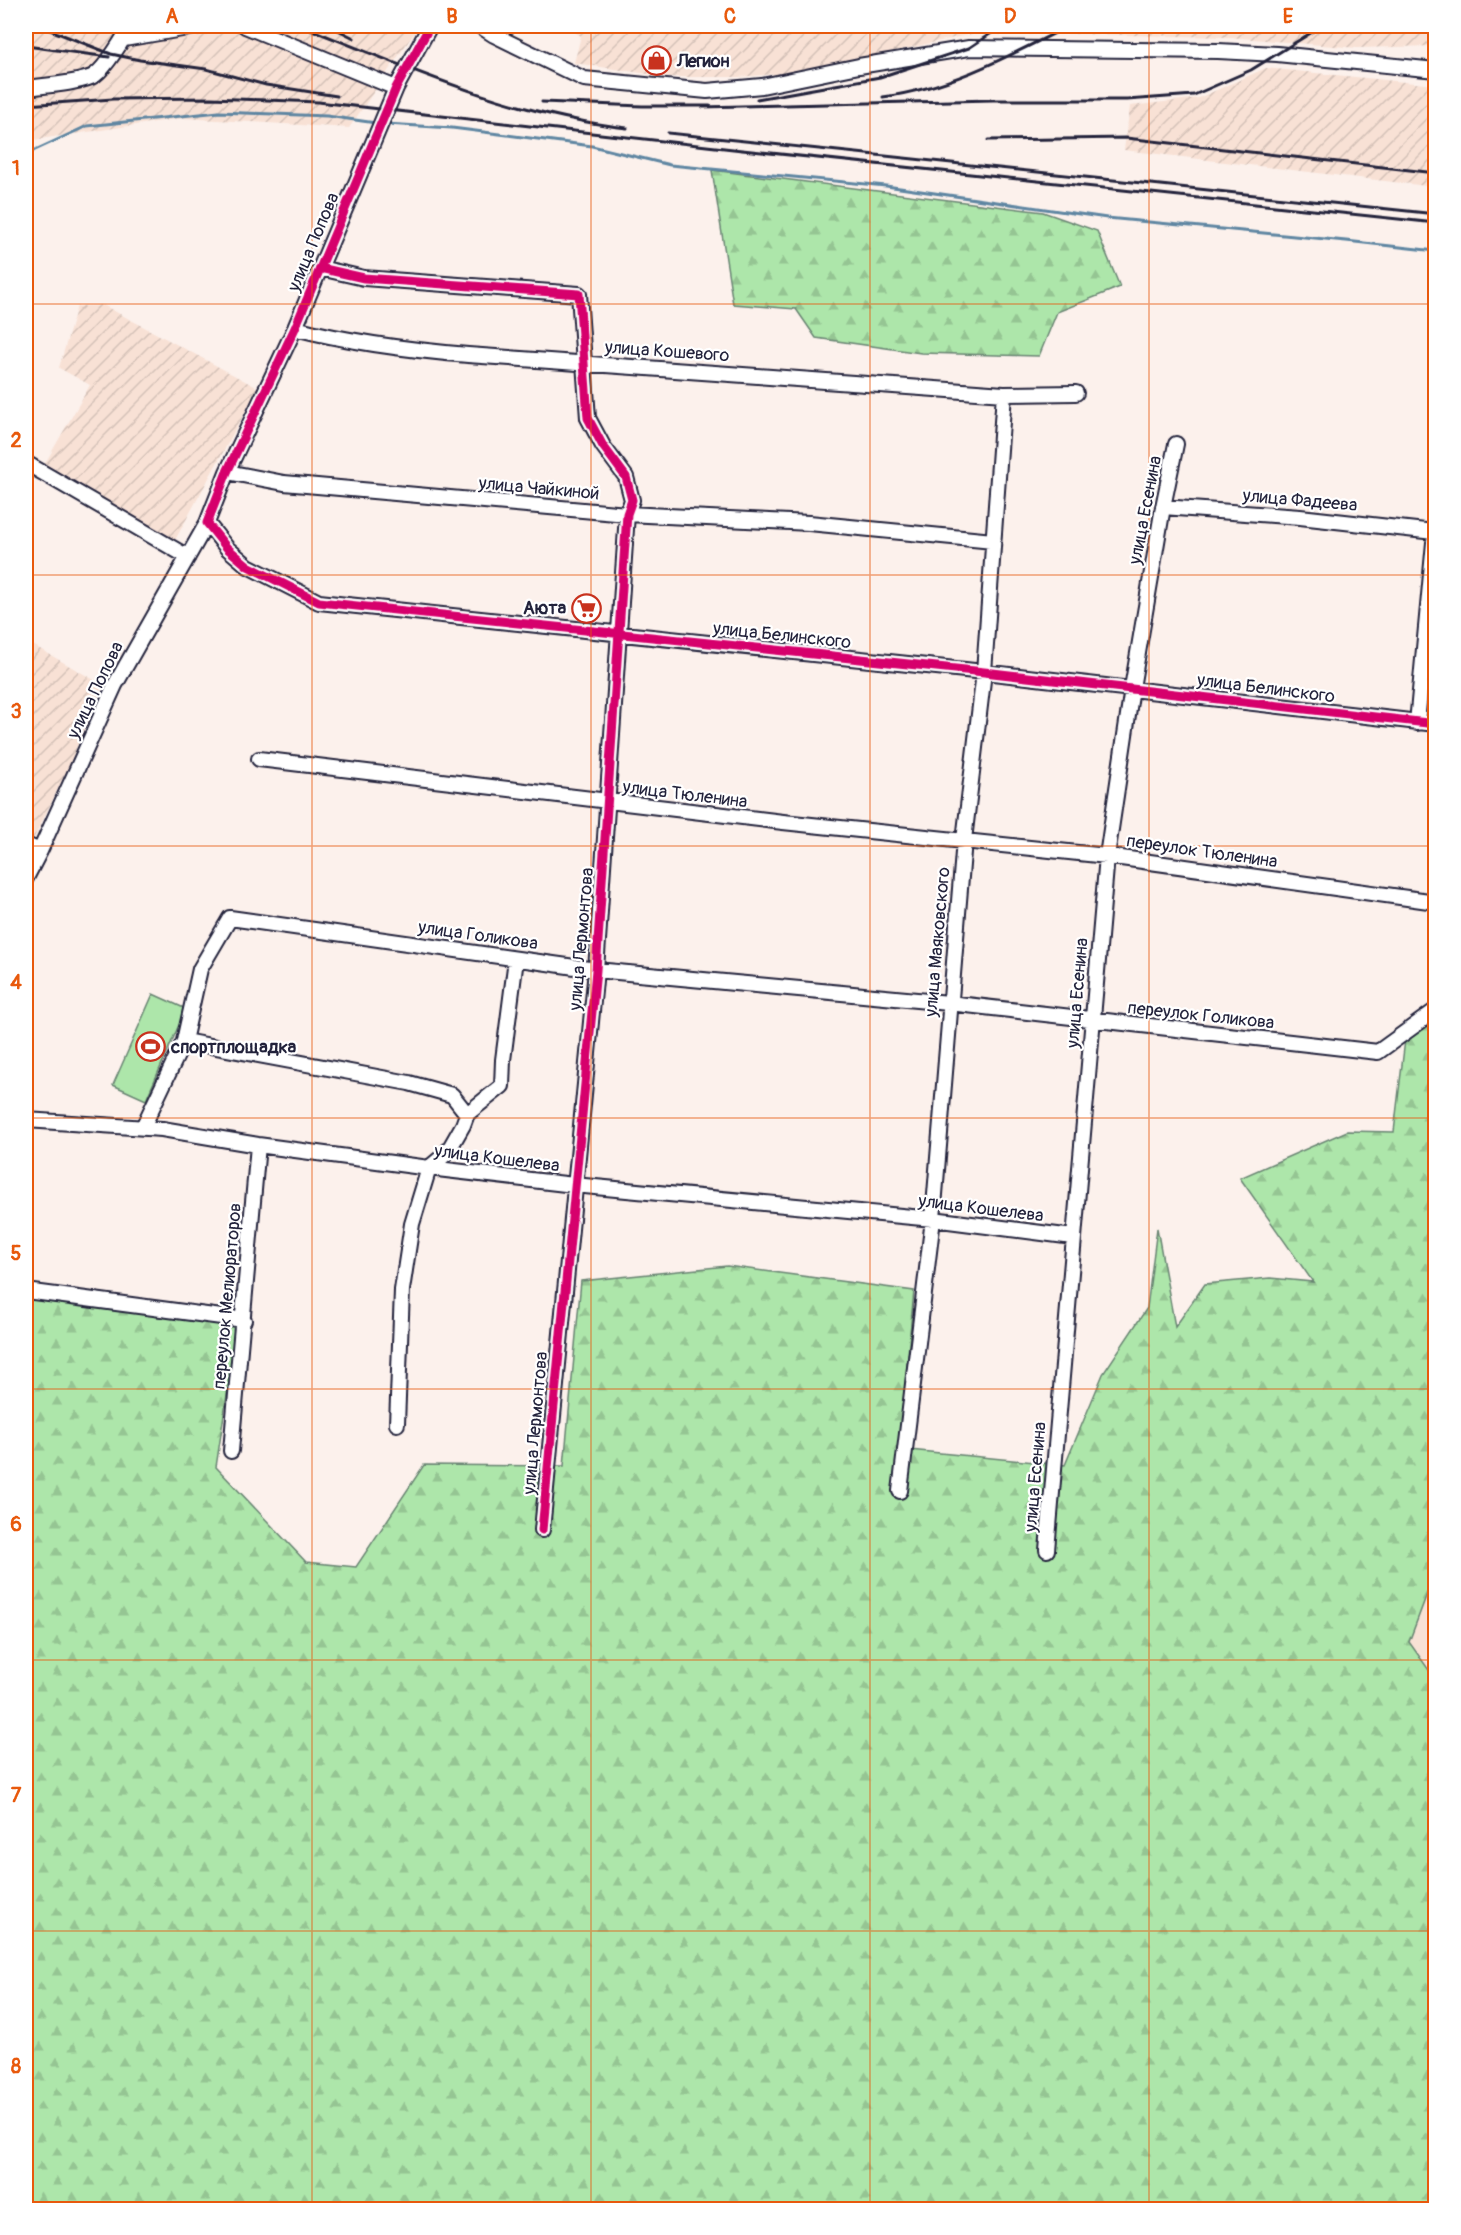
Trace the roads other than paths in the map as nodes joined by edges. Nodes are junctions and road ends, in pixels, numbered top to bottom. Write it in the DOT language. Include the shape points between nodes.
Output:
graph roads {
  1 [pos="130,26"];
  2 [pos="200,26"];
  3 [pos="245,26"];
  4 [pos="430,26"];
  5 [pos="480,26"];
  6 [pos="123,39"];
  7 [pos="1436,70"];
  8 [pos="26,88"];
  9 [pos="396,88"];
  10 [pos="320,268"];
  11 [pos="295,328"];
  12 [pos="584,363"];
  13 [pos="1076,393"];
  14 [pos="1004,394"];
  15 [pos="1176,444"];
  16 [pos="26,463"];
  17 [pos="227,471"];
  18 [pos="1162,507"];
  19 [pos="627,514"];
  20 [pos="207,523"];
  21 [pos="1435,526"];
  22 [pos="993,541"];
  23 [pos="188,557"];
  24 [pos="618,634"];
  25 [pos="984,672"];
  26 [pos="1132,688"];
  27 [pos="1417,723"];
  28 [pos="1436,724"];
  29 [pos="259,759"];
  30 [pos="608,801"];
  31 [pos="964,840"];
  32 [pos="26,845"];
  33 [pos="40,851"];
  34 [pos="1107,856"];
  35 [pos="26,878"];
  36 [pos="1436,902"];
  37 [pos="516,959"];
  38 [pos="596,970"];
  39 [pos="949,1003"];
  40 [pos="1436,1010"];
  41 [pos="1093,1021"];
  42 [pos="184,1041"];
  43 [pos="467,1114"];
  44 [pos="26,1120"];
  45 [pos="143,1127"];
  46 [pos="258,1145"];
  47 [pos="429,1168"];
  48 [pos="574,1185"];
  49 [pos="933,1219"];
  50 [pos="1073,1237"];
  51 [pos="26,1291"];
  52 [pos="244,1320"];
  53 [pos="398,1424"];
  54 [pos="231,1451"];
  55 [pos="900,1491"];
  56 [pos="542,1530"];
  57 [pos="1047,1550"];
  1 -- 6 [label="street"];
  2 -- 6 [label="street"];
  3 -- 9 [label="street"];
  4 -- 9 [label="street, улица Попова"];
  5 -- 7 [label="street" via="584,79 707,91 762,86 969,48 1218,51"];
  6 -- 8 [label="street" via="94,76"];
  9 -- 10 [label="street, улица Попова"];
  10 -- 11 [label="street, улица Попова"];
  10 -- 12 [label="street, улица Лермонтова" via="364,278 579,294"];
  11 -- 12 [label="street, улица Кошевого" via="387,348"];
  11 -- 17 [label="street, улица Попова"];
  12 -- 14 [label="street, улица Кошевого"];
  12 -- 19 [label="street, улица Лермонтова" via="588,418 626,477 632,500"];
  13 -- 14 [label="street, улица Кошевого"];
  14 -- 22 [label="street, улица Маяковского"];
  15 -- 18 [label="street, улица Есенина"];
  16 -- 23 [label="street"];
  17 -- 19 [label="street, улица Чайкиной" via="285,483"];
  17 -- 20 [label="street"];
  18 -- 21 [label="street, улица Фадеева"];
  18 -- 26 [label="street, улица Есенина"];
  19 -- 22 [label="street, улица Чайкиной" via="809,523"];
  19 -- 24 [label="street, улица Лермонтова"];
  20 -- 23 [label="street, улица Попова"];
  20 -- 24 [label="street, улица Белинского" via="248,566 319,602"];
  21 -- 27 [label="street"];
  22 -- 25 [label="street, улица Маяковского"];
  23 -- 33 [label="street, улица Попова" via="115,685"];
  24 -- 25 [label="street, улица Белинского"];
  24 -- 30 [label="street, улица Лермонтова"];
  25 -- 26 [label="street, улица Белинского"];
  25 -- 31 [label="street, улица Маяковского"];
  26 -- 27 [label="street, улица Белинского"];
  26 -- 34 [label="street, улица Есенина"];
  27 -- 28 [label="street, улица Белинского"];
  29 -- 30 [label="street, улица Тюленина"];
  30 -- 31 [label="street, улица Тюленина"];
  30 -- 38 [label="street, улица Лермонтова"];
  31 -- 34 [label="street, переулок Тюленина"];
  31 -- 39 [label="street, улица Маяковского"];
  32 -- 33 [label="street"];
  33 -- 35 [label="street, улица Попова"];
  34 -- 36 [label="street, переулок Тюленина"];
  34 -- 41 [label="street, улица Есенина"];
  37 -- 38 [label="street, улица Голикова"];
  37 -- 42 [label="street, улица Голикова" via="230,918 200,969"];
  37 -- 43 [label="street" via="502,1086"];
  38 -- 39 [label="street, улица Голикова"];
  38 -- 48 [label="street, улица Лермонтова"];
  39 -- 41 [label="street, переулок Голикова"];
  39 -- 49 [label="street, улица Маяковского"];
  40 -- 41 [label="street, переулок Голикова" via="1378,1052"];
  41 -- 50 [label="street, улица Есенина"];
  42 -- 43 [label="street" via="409,1083 452,1095"];
  42 -- 45 [label="street, улица Голикова"];
  43 -- 47 [label="street" via="447,1153"];
  44 -- 45 [label="street, улица Кошелева"];
  45 -- 46 [label="street, улица Кошелева"];
  46 -- 47 [label="street, улица Кошелева"];
  46 -- 52 [label="street, переулок Мелиораторов"];
  47 -- 48 [label="street, улица Кошелева"];
  47 -- 53 [label="street" via="412,1224 402,1290"];
  48 -- 49 [label="street, улица Кошелева"];
  48 -- 56 [label="street, улица Лермонтова"];
  49 -- 50 [label="street, улица Кошелева"];
  49 -- 55 [label="street, улица Маяковского"];
  50 -- 57 [label="street, улица Есенина"];
  51 -- 52 [label="street"];
  52 -- 54 [label="street, переулок Мелиораторов"];
}
